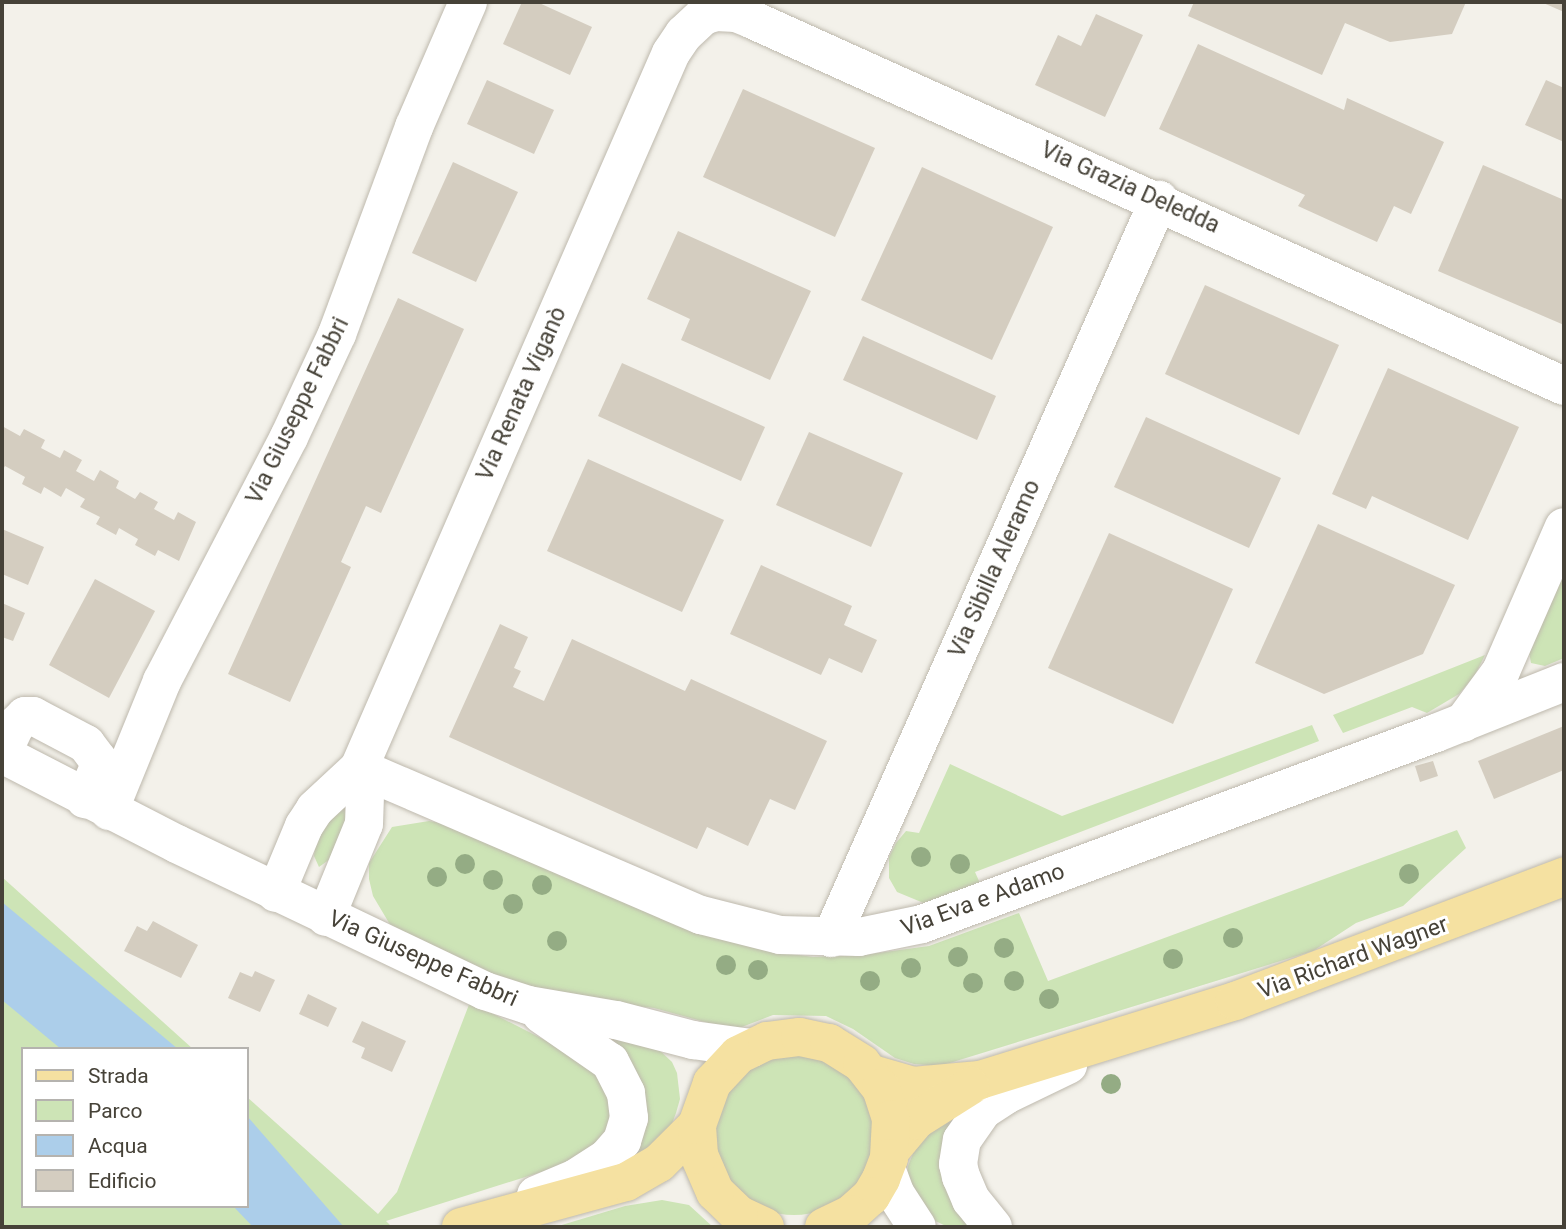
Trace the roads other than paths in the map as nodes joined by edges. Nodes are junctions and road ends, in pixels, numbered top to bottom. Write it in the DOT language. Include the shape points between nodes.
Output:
graph roads {
  1 [pos="468,2"];
  2 [pos="693,24"];
  3 [pos="1159,201"];
  4 [pos="1564,386"];
  5 [pos="1564,527"];
  6 [pos="1564,682"];
  7 [pos="1464,723"];
  8 [pos="2,754"];
  9 [pos="359,768"];
  10 [pos="97,805"];
  11 [pos="1564,877"];
  12 [pos="276,893"];
  13 [pos="326,917"];
  14 [pos="831,938"];
  15 [pos="528,1005"];
  16 [pos="1139,1032"];
  17 [pos="673,1034"];
  18 [pos="751,1048"];
  19 [pos="872,1074"];
  20 [pos="980,1080"];
  21 [pos="701,1110"];
  22 [pos="888,1159"];
  23 [pos="626,1182"];
  24 [pos="718,1196"];
  25 [pos="838,1221"];
  26 [pos="464,1226"];
  27 [pos="765,1227"];
  28 [pos="910,1227"];
  29 [pos="917,1227"];
  30 [pos="993,1227"];
  1 -- 10 [label="street, Via Giuseppe Fabbri" via="414,127 332,344 289,437"];
  2 -- 3 [label="street, Via Grazia Deledda" via="716,12 736,13"];
  2 -- 9 [label="street, Via Renata Viganò" via="671,52"];
  3 -- 4 [label="street, Via Grazia Deledda"];
  3 -- 14 [label="street, Via Sibilla Aleramo"];
  5 -- 7 [label="street" via="1501,671"];
  6 -- 7 [label="street, Via Eva e Adamo"];
  7 -- 14 [label="street, Via Eva e Adamo" via="922,924 878,935"];
  8 -- 10 [label="street, Via Giuseppe Fabbri"];
  9 -- 12 [label="street, Via Renata Viganò" via="304,826"];
  9 -- 13 [label="street" via="365,793 364,824"];
  9 -- 14 [label="street, Via Eva e Adamo" via="701,915 763,933"];
  10 -- 12 [label="street, Via Giuseppe Fabbri"];
  11 -- 16 [label="main road, Via Richard Wagner" via="1317,972"];
  12 -- 13 [label="street, Via Giuseppe Fabbri"];
  13 -- 15 [label="street, Via Giuseppe Fabbri" via="466,982"];
  15 -- 17 [label="street, Via Giuseppe Fabbri"];
  15 -- 26 [label="street, Via Richard Wagner" via="610,1062 626,1093 627,1131 595,1168"];
  16 -- 20 [label="main road, Via Richard Wagner"];
  16 -- 30 [label="street, Via Richard Wagner" via="1006,1094 966,1129 959,1152 961,1177 971,1200"];
  17 -- 18 [label="street, Via Giuseppe Fabbri"];
  17 -- 21 [label="street" via="696,1066"];
  18 -- 19 [label="main road, Via Richard Wagner" via="784,1038 814,1039 840,1048"];
  18 -- 21 [label="main road, Via Richard Wagner" via="722,1069"];
  19 -- 20 [label="main road, Via Richard Wagner" via="913,1086"];
  19 -- 22 [label="main road, Via Richard Wagner" via="889,1111"];
  20 -- 22 [label="main road, Via Richard Wagner" via="916,1121"];
  21 -- 23 [label="main road, Via Richard Wagner" via="659,1163"];
  21 -- 24 [label="main road, Via Richard Wagner" via="703,1168"];
  22 -- 25 [label="main road, Via Richard Wagner" via="871,1196"];
  22 -- 29 [label="street" via="895,1193"];
  23 -- 24 [label="main road, Via Richard Wagner" via="679,1186"];
  23 -- 26 [label="main road, Via Richard Wagner"];
  24 -- 27 [label="main road, Via Richard Wagner" via="739,1215"];
  25 -- 28 [label="street"];
}
